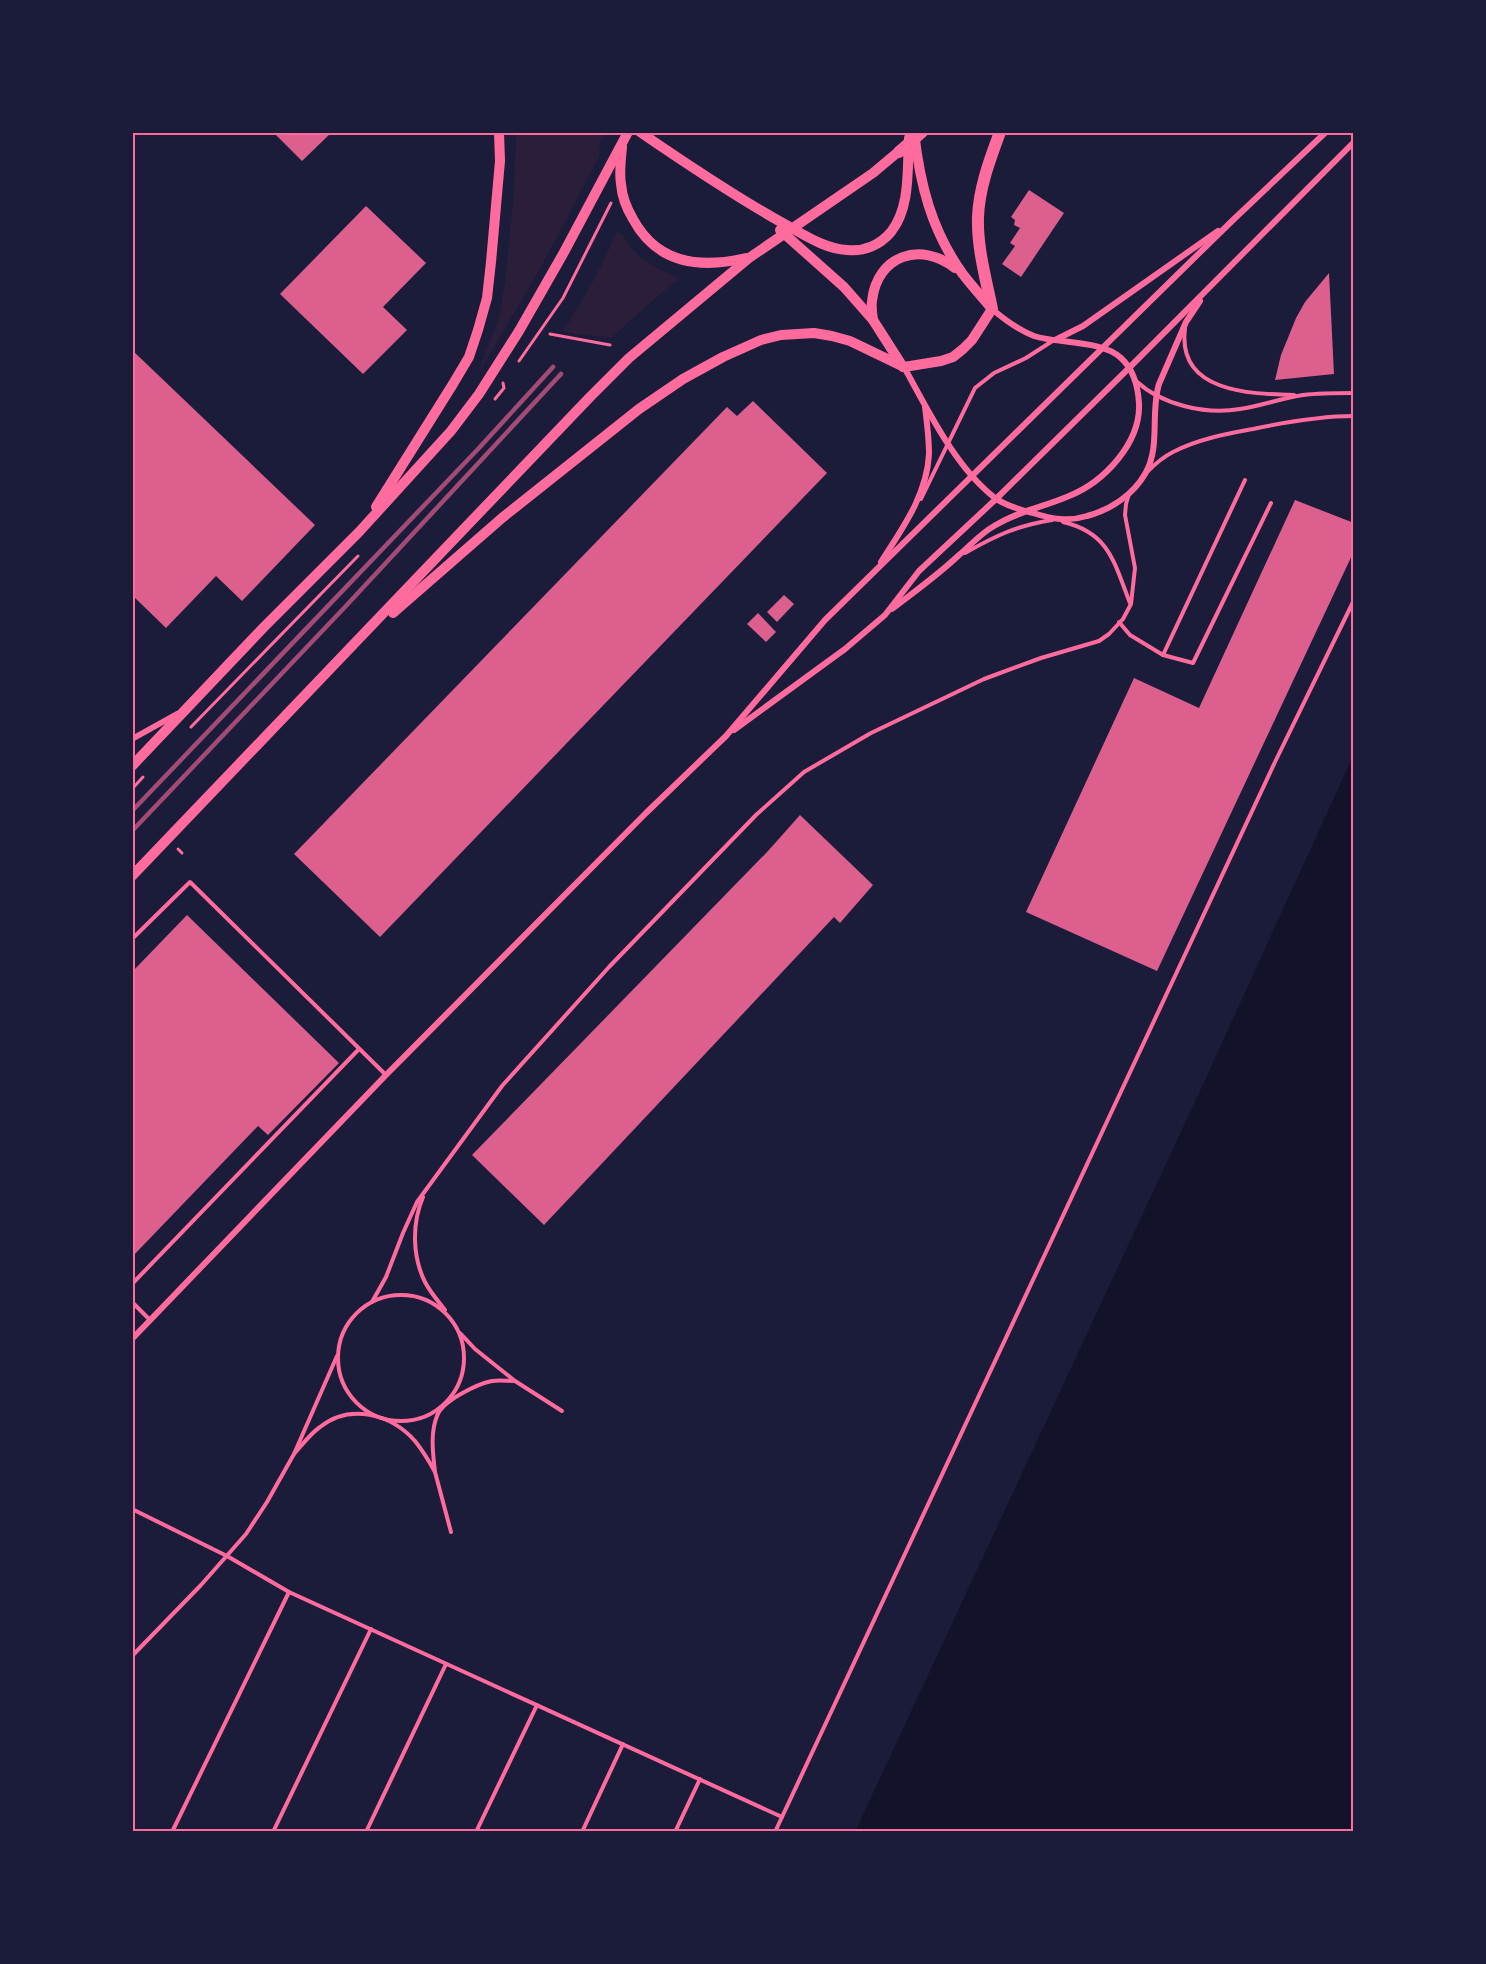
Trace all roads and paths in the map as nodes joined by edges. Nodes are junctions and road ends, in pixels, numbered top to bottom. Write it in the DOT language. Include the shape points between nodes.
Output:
graph roads {
  1 [pos="500,132"];
  2 [pos="628,132"];
  3 [pos="640,132"];
  4 [pos="913,132"];
  5 [pos="922,132"];
  6 [pos="1000,132"];
  7 [pos="1326,132"];
  8 [pos="1354,142"];
  9 [pos="622,143"];
  10 [pos="899,152"];
  11 [pos="610,205"];
  12 [pos="756,208"];
  13 [pos="1233,220"];
  14 [pos="749,258"];
  15 [pos="963,274"];
  16 [pos="1215,281"];
  17 [pos="992,309"];
  18 [pos="873,320"];
  19 [pos="1186,322"];
  20 [pos="550,334"];
  21 [pos="1054,340"];
  22 [pos="610,345"];
  23 [pos="1103,348"];
  24 [pos="516,365"];
  25 [pos="904,367"];
  26 [pos="1129,368"];
  27 [pos="510,374"];
  28 [pos="1136,381"];
  29 [pos="504,388"];
  30 [pos="1354,393"];
  31 [pos="1155,395"];
  32 [pos="1302,395"];
  33 [pos="925,404"];
  34 [pos="1354,416"];
  35 [pos="948,442"];
  36 [pos="1145,474"];
  37 [pos="973,476"];
  38 [pos="1245,480"];
  39 [pos="1131,491"];
  40 [pos="996,499"];
  41 [pos="1271,503"];
  42 [pos="1024,511"];
  43 [pos="912,512"];
  44 [pos="1054,520"];
  45 [pos="359,532"];
  46 [pos="959,556"];
  47 [pos="876,571"];
  48 [pos="1354,600"];
  49 [pos="1131,604"];
  50 [pos="885,615"];
  51 [pos="1119,622"];
  52 [pos="1163,655"];
  53 [pos="337,663"];
  54 [pos="188,707"];
  55 [pos="726,736"];
  56 [pos="132,739"];
  57 [pos="132,766"];
  58 [pos="178,849"];
  59 [pos="182,853"];
  60 [pos="132,876"];
  61 [pos="132,939"];
  62 [pos="359,1049"];
  63 [pos="387,1075"];
  64 [pos="426,1188"];
  65 [pos="132,1284"];
  66 [pos="132,1302"];
  67 [pos="372,1302"];
  68 [pos="449,1315"];
  69 [pos="150,1320"];
  70 [pos="460,1333"];
  71 [pos="132,1339"];
  72 [pos="338,1354"];
  73 [pos="515,1382"];
  74 [pos="441,1408"];
  75 [pos="562,1411"];
  76 [pos="381,1418"];
  77 [pos="294,1454"];
  78 [pos="435,1472"];
  79 [pos="132,1509"];
  80 [pos="451,1532"];
  81 [pos="227,1556"];
  82 [pos="289,1592"];
  83 [pos="371,1629"];
  84 [pos="132,1656"];
  85 [pos="446,1664"];
  86 [pos="537,1705"];
  87 [pos="623,1744"];
  88 [pos="700,1779"];
  89 [pos="782,1817"];
  90 [pos="171,1832"];
  91 [pos="273,1832"];
  92 [pos="366,1832"];
  93 [pos="476,1832"];
  94 [pos="582,1832"];
  95 [pos="675,1832"];
  96 [pos="775,1832"];
  1 -- 45 [label="main road" via="487,298 469,357"];
  2 -- 9 [label="main road"];
  3 -- 12 [label="main road"];
  4 -- 10 [label="main road"];
  4 -- 12 [label="main road" via="902,213 891,232 872,247 844,250 830,246"];
  4 -- 15 [label="main road" via="930,211 947,250"];
  5 -- 10 [label="highway"];
  6 -- 17 [label="highway" via="978,215 978,237"];
  7 -- 13 [label="street"];
  8 -- 16 [label="street"];
  9 -- 14 [label="main road" via="623,198 651,244 684,261 722,264"];
  9 -- 45 [label="main road" via="541,292 479,394 443,440"];
  10 -- 14 [label="main road"];
  11 -- 24 [label="path" via="563,298"];
  12 -- 18 [label="main road" via="844,287"];
  13 -- 21 [label="street" via="1083,327"];
  13 -- 23 [label="street"];
  14 -- 53 [label="main road" via="630,358 590,397"];
  15 -- 17 [label="main road"];
  15 -- 18 [label="main road" via="934,256 900,257 882,271 877,281 871,302"];
  16 -- 19 [label="street"];
  16 -- 26 [label="street"];
  17 -- 21 [label="street" via="1020,330"];
  17 -- 25 [label="main road" via="972,340 953,357"];
  18 -- 25 [label="main road"];
  19 -- 31 [label="street"];
  19 -- 32 [label="lane" via="1186,356 1211,381 1245,393"];
  20 -- 22 [label="path"];
  21 -- 23 [label="street"];
  21 -- 35 [label="lane" via="975,388"];
  23 -- 26 [label="street" via="1119,356"];
  23 -- 37 [label="street"];
  25 -- 33 [label="street"];
  25 -- 53 [label="main road" via="850,341 814,333 761,340 723,357 639,409 502,518"];
  26 -- 28 [label="street"];
  26 -- 40 [label="street"];
  27 -- 29 [label="path"];
  28 -- 31 [label="lane"];
  28 -- 42 [label="street" via="1139,408 1135,428 1110,468 1076,493"];
  30 -- 32 [label="lane"];
  31 -- 32 [label="lane" via="1195,408 1223,411"];
  31 -- 36 [label="street" via="1153,453"];
  33 -- 35 [label="street"];
  33 -- 43 [label="street" via="929,455"];
  34 -- 36 [label="lane" via="1293,421 1217,436 1172,452"];
  35 -- 37 [label="street"];
  35 -- 43 [label="lane"];
  36 -- 39 [label="street"];
  37 -- 40 [label="street"];
  37 -- 47 [label="street"];
  38 -- 52 [label="lane"];
  39 -- 44 [label="street" via="1096,514"];
  39 -- 49 [label="lane" via="1125,515 1135,568"];
  40 -- 42 [label="street"];
  40 -- 50 [label="street" via="919,571"];
  41 -- 52 [label="lane" via="1193,663"];
  42 -- 44 [label="street"];
  42 -- 46 [label="street" via="981,534"];
  43 -- 47 [label="street"];
  44 -- 46 [label="lane" via="1001,532"];
  44 -- 49 [label="lane" via="1086,529 1108,549"];
  45 -- 54 [label="main road"];
  46 -- 50 [label="street"];
  47 -- 55 [label="street" via="825,620"];
  48 -- 89 [label="lane"];
  49 -- 51 [label="lane"];
  50 -- 55 [label="street"];
  51 -- 52 [label="lane" via="1130,635"];
  51 -- 64 [label="lane" via="1099,641 984,680 871,733 804,772 756,815 601,975 502,1086"];
  53 -- 60 [label="main road"];
  54 -- 56 [label="street"];
  54 -- 57 [label="main road"];
  55 -- 63 [label="street"];
  58 -- 59 [label="path"];
  61 -- 62 [label="lane" via="190,882"];
  62 -- 63 [label="lane"];
  62 -- 65 [label="lane"];
  63 -- 69 [label="street"];
  64 -- 67 [label="lane"];
  64 -- 68 [label="lane" via="416,1223 418,1261 425,1283"];
  66 -- 69 [label="lane"];
  67 -- 68 [label="lane" via="392,1295 412,1295 432,1302"];
  67 -- 72 [label="lane" via="355,1314 343,1333"];
  68 -- 70 [label="lane"];
  69 -- 71 [label="street"];
  70 -- 73 [label="lane"];
  70 -- 74 [label="lane" via="465,1353 463,1374 455,1393"];
  72 -- 76 [label="lane" via="348,1394 363,1409"];
  72 -- 77 [label="lane"];
  73 -- 74 [label="lane" via="481,1384"];
  73 -- 75 [label="lane"];
  74 -- 76 [label="lane" via="423,1418 402,1422"];
  74 -- 78 [label="lane" via="432,1446"];
  76 -- 77 [label="lane" via="364,1413 337,1417 320,1426"];
  76 -- 78 [label="lane" via="413,1439"];
  77 -- 81 [label="lane" via="246,1534"];
  78 -- 80 [label="lane"];
  79 -- 81 [label="lane"];
  81 -- 82 [label="lane"];
  81 -- 84 [label="lane"];
  82 -- 83 [label="lane"];
  82 -- 90 [label="lane"];
  83 -- 85 [label="lane"];
  83 -- 91 [label="lane"];
  85 -- 86 [label="lane"];
  85 -- 92 [label="lane"];
  86 -- 87 [label="lane"];
  86 -- 93 [label="lane"];
  87 -- 88 [label="lane"];
  87 -- 94 [label="lane"];
  88 -- 89 [label="lane"];
  88 -- 95 [label="lane"];
  89 -- 96 [label="lane"];
}
